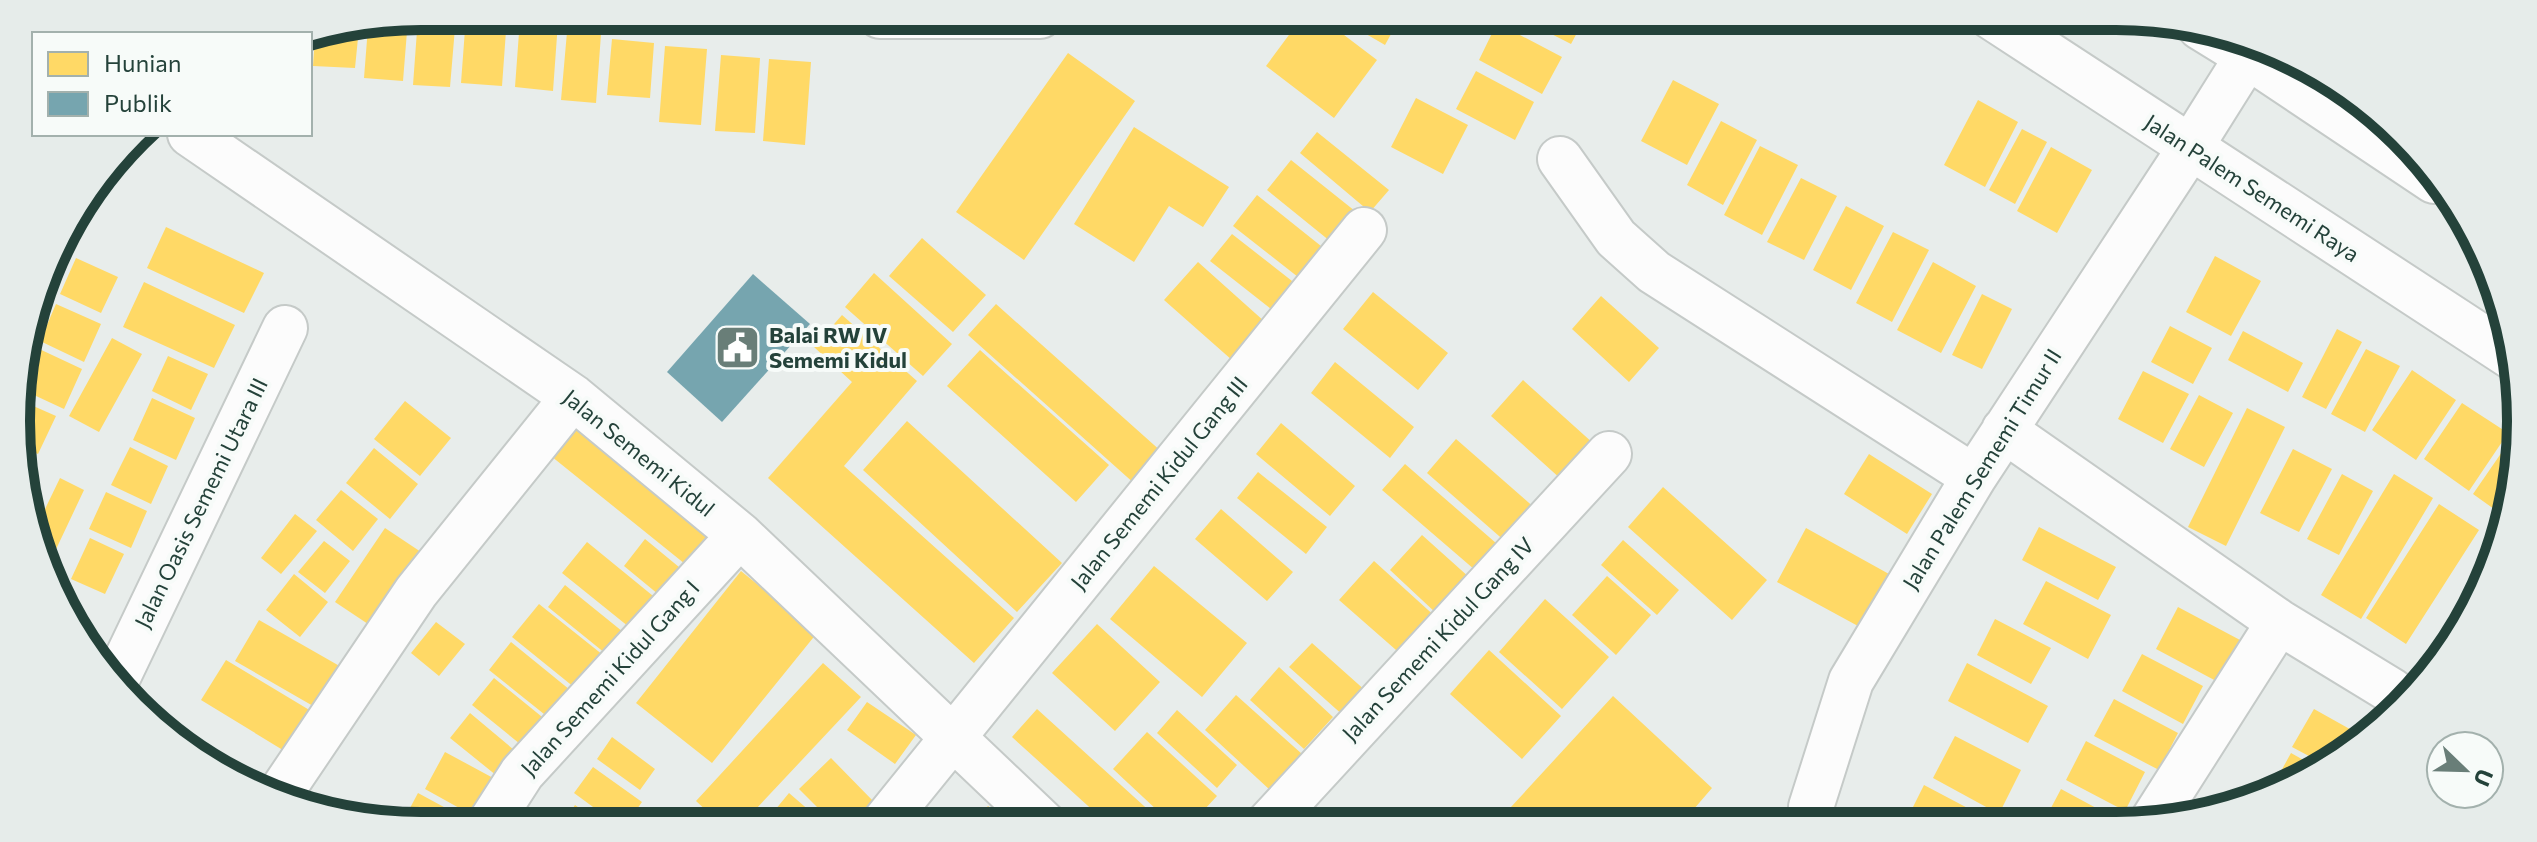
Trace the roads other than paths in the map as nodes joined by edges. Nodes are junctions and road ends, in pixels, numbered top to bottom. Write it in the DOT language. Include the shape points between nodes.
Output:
graph roads {
  1 [pos="2011,30"];
  2 [pos="2248,53"];
  3 [pos="2259,57"];
  4 [pos="193,136"];
  5 [pos="2190,148"];
  6 [pos="1560,159"];
  7 [pos="2412,165"];
  8 [pos="1364,230"];
  9 [pos="285,328"];
  10 [pos="2500,349"];
  11 [pos="573,397"];
  12 [pos="2004,430"];
  13 [pos="1609,454"];
  14 [pos="1974,477"];
  15 [pos="740,535"];
  16 [pos="2279,622"];
  17 [pos="121,671"];
  18 [pos="2392,691"];
  19 [pos="955,737"];
  20 [pos="284,787"];
  21 [pos="1811,807"];
  22 [pos="2160,810"];
  23 [pos="497,812"];
  24 [pos="893,812"];
  25 [pos="1032,812"];
  26 [pos="1279,812"];
  1 -- 5 [label="street, Jalan Palem Sememi Raya"];
  2 -- 5 [label="street, Jalan Palem Sememi Timur II"];
  3 -- 7 [label="street"];
  4 -- 11 [label="street, Jalan Sememi Kidul"];
  5 -- 10 [label="street, Jalan Palem Sememi Raya"];
  5 -- 12 [label="street, Jalan Palem Sememi Timur II"];
  6 -- 14 [label="street" via="1616,238 1654,272"];
  8 -- 19 [label="street, Jalan Sememi Kidul Gang III"];
  9 -- 17 [label="street, Jalan Oasis Sememi Utara III"];
  11 -- 15 [label="street, Jalan Sememi Kidul"];
  11 -- 20 [label="street" via="416,592"];
  12 -- 14 [label="street, Jalan Palem Sememi Timur II"];
  12 -- 16 [label="street"];
  13 -- 26 [label="street, Jalan Sememi Kidul Gang IV"];
  14 -- 21 [label="street, Jalan Palem Sememi Timur II" via="1851,681"];
  15 -- 19 [label="street, Jalan Sememi Kidul"];
  15 -- 23 [label="street, Jalan Sememi Kidul Gang I" via="522,773"];
  16 -- 18 [label="street"];
  16 -- 22 [label="street"];
  19 -- 24 [label="street, Jalan Sememi Kidul Gang III"];
  19 -- 25 [label="street, Jalan Sememi Kidul"];
}
